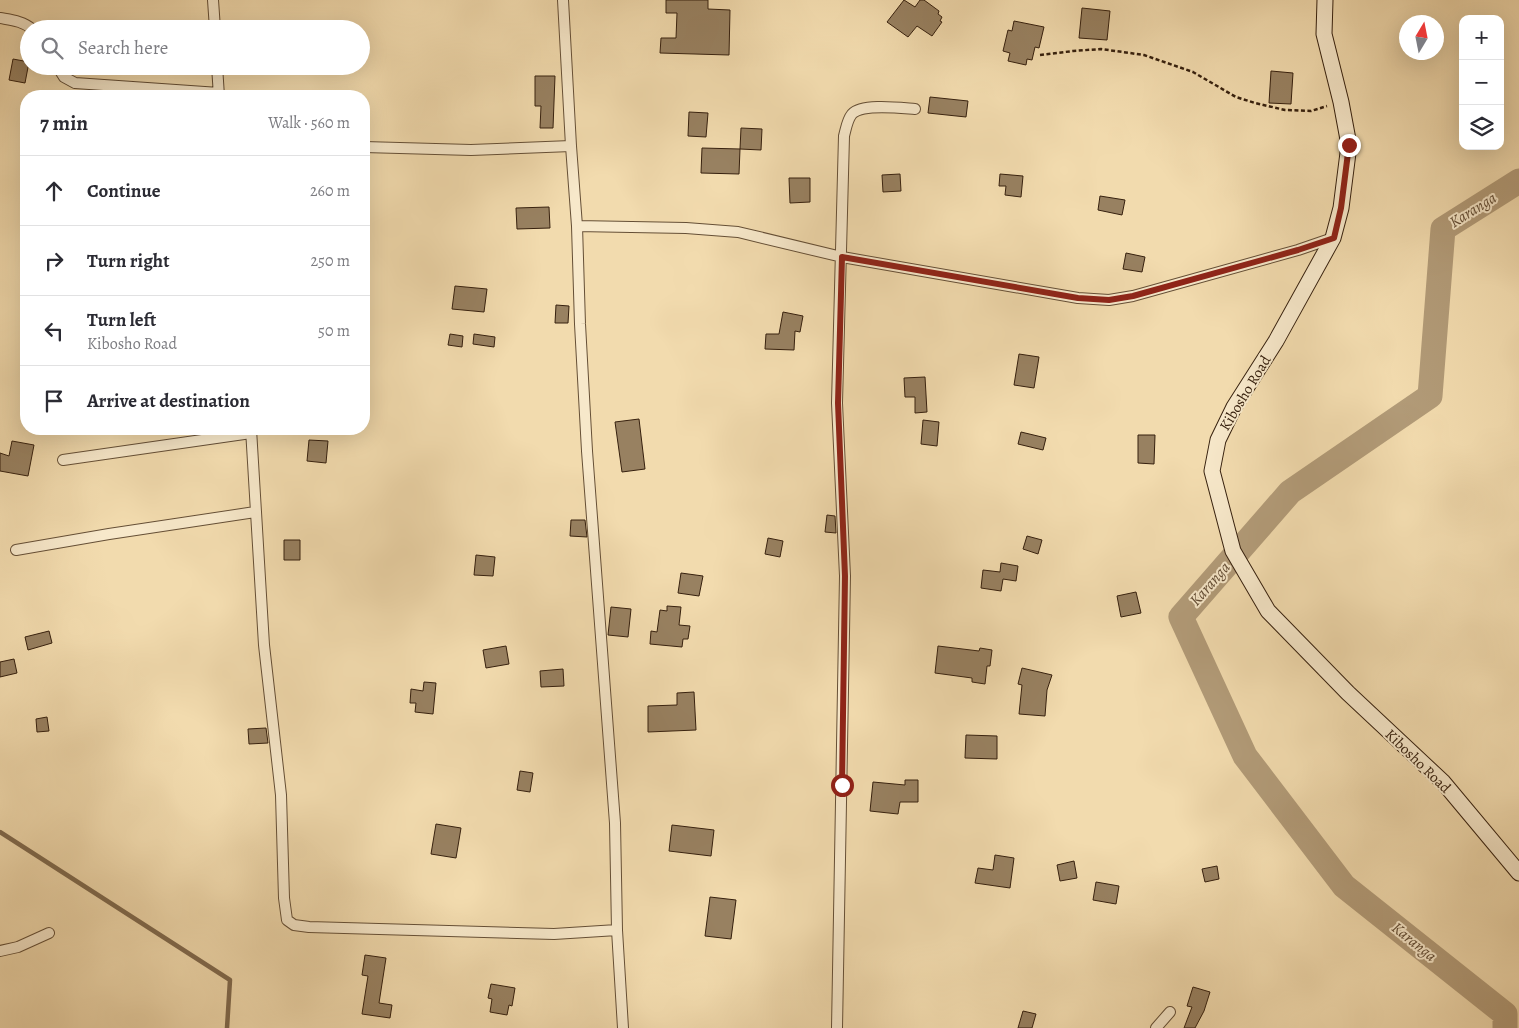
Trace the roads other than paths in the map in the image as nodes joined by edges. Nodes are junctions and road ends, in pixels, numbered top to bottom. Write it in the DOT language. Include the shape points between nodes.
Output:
graph roads {
  1 [pos="213,0"];
  2 [pos="563,0"];
  3 [pos="1325,0"];
  4 [pos="0,18"];
  5 [pos="214,20"];
  6 [pos="20,22"];
  7 [pos="62,75"];
  8 [pos="218,75"];
  9 [pos="167,90"];
  10 [pos="219,90"];
  11 [pos="915,109"];
  12 [pos="571,146"];
  13 [pos="370,147"];
  14 [pos="577,226"];
  15 [pos="1334,238"];
  16 [pos="842,257"];
  17 [pos="225,435"];
  18 [pos="251,435"];
  19 [pos="63,460"];
  20 [pos="255,512"];
  21 [pos="16,550"];
  22 [pos="1519,873"];
  23 [pos="617,930"];
  24 [pos="50,933"];
  25 [pos="0,951"];
  26 [pos="1170,1012"];
  27 [pos="624,1028"];
  28 [pos="837,1028"];
  29 [pos="1156,1028"];
  1 -- 5 [label="street"];
  2 -- 12 [label="street"];
  3 -- 15 [label="main road, Kibosho Road" via="1324,34 1349,145"];
  4 -- 6 [label="street"];
  7 -- 9 [label="street" via="76,83"];
  8 -- 10 [label="street"];
  11 -- 16 [label="street" via="866,108 853,112 847,124 844,136"];
  12 -- 13 [label="street" via="471,150"];
  12 -- 14 [label="street"];
  14 -- 16 [label="street" via="738,232"];
  14 -- 23 [label="street" via="586,441 615,823"];
  15 -- 16 [label="street" via="1133,296 1109,300 1078,298"];
  15 -- 22 [label="main road, Kibosho Road" via="1276,341 1234,407 1218,440 1212,471 1233,551 1268,611 1348,693 1443,782"];
  16 -- 28 [label="street" via="838,403 845,576"];
  17 -- 19 [label="street"];
  18 -- 20 [label="street"];
  20 -- 21 [label="street"];
  20 -- 23 [label="street" via="264,645 281,795 287,920 294,925 309,927 398,930 554,934"];
  23 -- 27 [label="street"];
  24 -- 25 [label="street"];
  26 -- 29 [label="street"];
}
